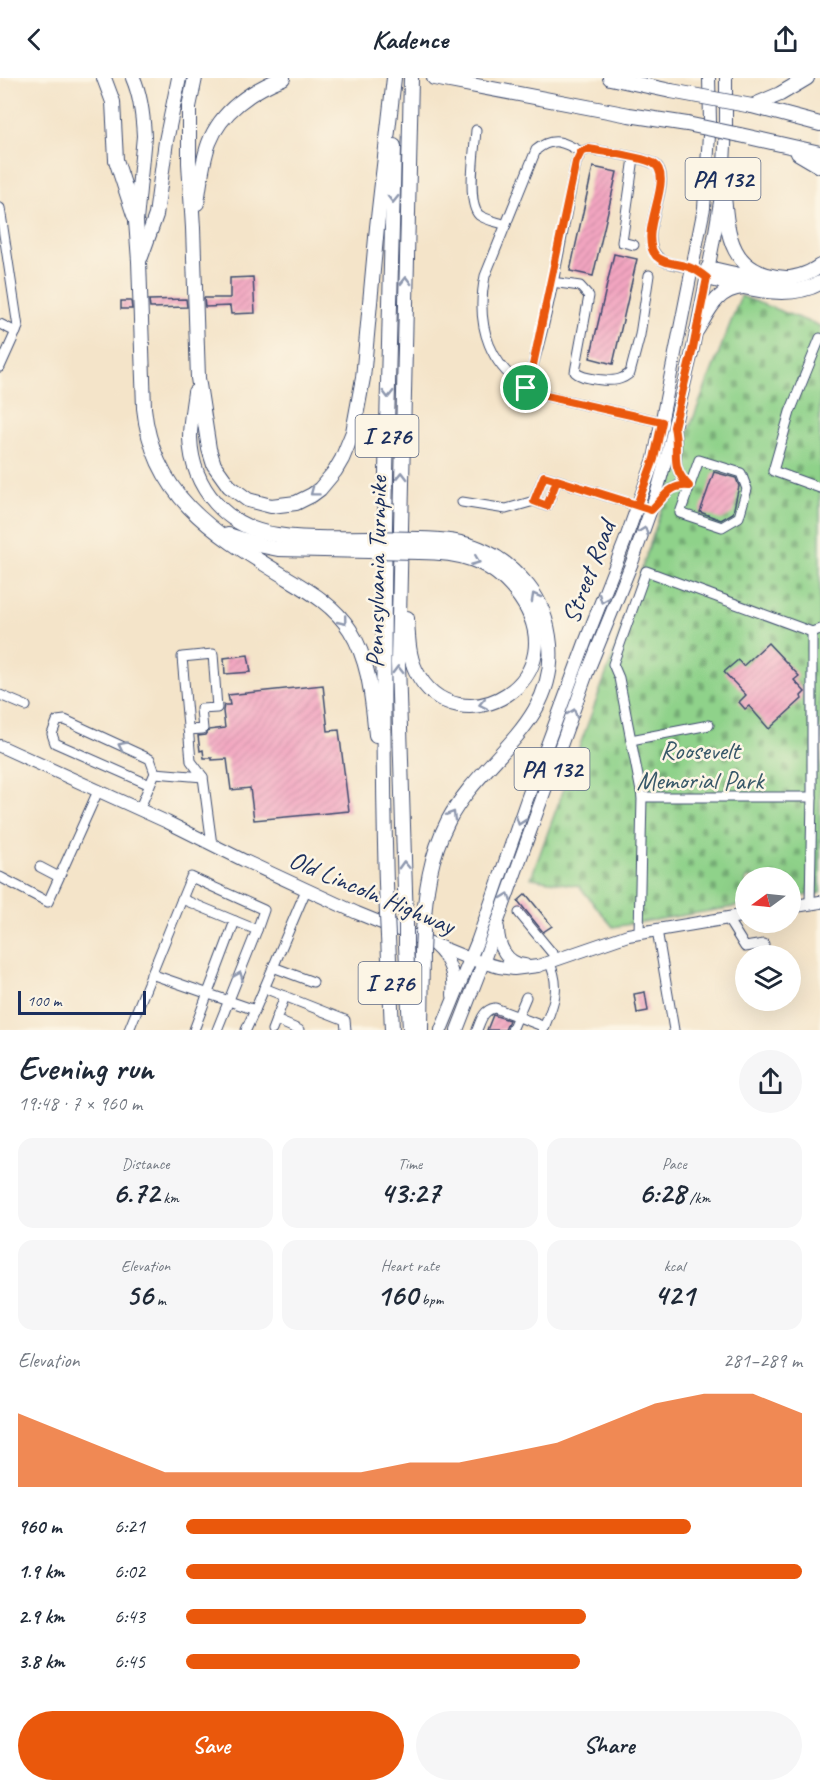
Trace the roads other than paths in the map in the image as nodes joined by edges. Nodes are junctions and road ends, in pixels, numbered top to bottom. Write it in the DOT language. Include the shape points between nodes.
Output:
graph roads {
  1 [pos="104,78"];
  2 [pos="133,78"];
  3 [pos="179,78"];
  4 [pos="195,78"];
  5 [pos="283,78"];
  6 [pos="395,78"];
  7 [pos="411,78"];
  8 [pos="435,78"];
  9 [pos="610,78"];
  10 [pos="710,78"];
  11 [pos="726,78"];
  12 [pos="807,78"];
  13 [pos="752,106"];
  14 [pos="820,124"];
  15 [pos="476,130"];
  16 [pos="777,143"];
  17 [pos="581,152"];
  18 [pos="820,153"];
  19 [pos="634,158"];
  20 [pos="820,166"];
  21 [pos="723,184"];
  22 [pos="0,208"];
  23 [pos="136,220"];
  24 [pos="506,225"];
  25 [pos="193,228"];
  26 [pos="634,245"];
  27 [pos="139,261"];
  28 [pos="820,266"];
  29 [pos="693,268"];
  30 [pos="708,273"];
  31 [pos="649,275"];
  32 [pos="786,278"];
  33 [pos="552,282"];
  34 [pos="820,283"];
  35 [pos="747,286"];
  36 [pos="0,324"];
  37 [pos="696,330"];
  38 [pos="16,332"];
  39 [pos="820,338"];
  40 [pos="0,340"];
  41 [pos="10,345"];
  42 [pos="0,367"];
  43 [pos="198,378"];
  44 [pos="526,388"];
  45 [pos="662,422"];
  46 [pos="674,427"];
  47 [pos="557,480"];
  48 [pos="689,486"];
  49 [pos="820,488"];
  50 [pos="534,501"];
  51 [pos="462,502"];
  52 [pos="637,505"];
  53 [pos="651,510"];
  54 [pos="212,529"];
  55 [pos="401,535"];
  56 [pos="369,544"];
  57 [pos="419,545"];
  58 [pos="816,630"];
  59 [pos="0,695"];
  60 [pos="26,706"];
  61 [pos="710,725"];
  62 [pos="188,730"];
  63 [pos="631,740"];
  64 [pos="816,742"];
  65 [pos="0,746"];
  66 [pos="155,773"];
  67 [pos="203,777"];
  68 [pos="150,784"];
  69 [pos="99,791"];
  70 [pos="383,794"];
  71 [pos="812,797"];
  72 [pos="642,798"];
  73 [pos="139,810"];
  74 [pos="212,845"];
  75 [pos="40,867"];
  76 [pos="59,877"];
  77 [pos="0,878"];
  78 [pos="306,890"];
  79 [pos="182,899"];
  80 [pos="815,902"];
  81 [pos="519,913"];
  82 [pos="735,917"];
  83 [pos="726,918"];
  84 [pos="235,921"];
  85 [pos="498,922"];
  86 [pos="257,930"];
  87 [pos="657,930"];
  88 [pos="639,933"];
  89 [pos="764,944"];
  90 [pos="427,947"];
  91 [pos="471,959"];
  92 [pos="553,961"];
  93 [pos="483,963"];
  94 [pos="536,966"];
  95 [pos="273,968"];
  96 [pos="152,974"];
  97 [pos="313,982"];
  98 [pos="264,988"];
  99 [pos="207,994"];
  100 [pos="285,996"];
  101 [pos="526,997"];
  102 [pos="228,1002"];
  103 [pos="255,1010"];
  104 [pos="450,1010"];
  105 [pos="518,1017"];
  106 [pos="276,1020"];
  107 [pos="544,1028"];
  108 [pos="129,1030"];
  109 [pos="194,1030"];
  110 [pos="217,1030"];
  111 [pos="246,1030"];
  112 [pos="272,1030"];
  113 [pos="299,1030"];
  114 [pos="346,1030"];
  115 [pos="392,1030"];
  116 [pos="410,1030"];
  117 [pos="421,1030"];
  118 [pos="441,1030"];
  119 [pos="457,1030"];
  120 [pos="477,1030"];
  121 [pos="512,1030"];
  122 [pos="674,1030"];
  1 -- 23 [label="highway" via="113,102 116,159"];
  2 -- 23 [label="highway" via="142,108 144,136"];
  3 -- 27 [label="highway" via="156,215"];
  4 -- 25 [label="highway" via="189,107"];
  5 -- 25 [label="highway" via="242,99 215,129 205,158"];
  6 -- 43 [label="highway, one-way" via="361,398 348,446 335,471 312,495 296,503 263,505 241,497 214,465"];
  6 -- 70 [label="highway, Pennsylvania Turnpike / I 276, one-way"];
  55 -- 7 [label="highway, Pennsylvania Turnpike / I 276, one-way"];
  8 -- 16 [label="highway, bridge"];
  9 -- 13 [label="highway, bridge"];
  10 -- 29 [label="main road, Street Road / PA 132" via="704,208"];
  11 -- 21 [label="main road, Street Road / PA 132"];
  12 -- 13 [label="highway"];
  13 -- 14 [label="highway"];
  15 -- 24 [label="street" via="474,206 480,216"];
  16 -- 18 [label="highway"];
  16 -- 20 [label="highway"];
  17 -- 19 [label="street" via="589,149"];
  17 -- 24 [label="street" via="557,141 545,142 536,150"];
  17 -- 33 [label="street"];
  19 -- 26 [label="street" via="622,242"];
  19 -- 29 [label="street" via="655,164 661,174 651,248 666,262"];
  21 -- 30 [label="main road, Street Road / PA 132"];
  21 -- 32 [label="highway" via="727,228 737,254 767,276"];
  22 -- 38 [label="street"];
  23 -- 27 [label="highway"];
  24 -- 44 [label="street" via="485,276 481,315 496,359"];
  25 -- 43 [label="highway"];
  27 -- 54 [label="highway" via="144,408 149,440 175,491"];
  28 -- 32 [label="highway"];
  29 -- 30 [label="main road"];
  29 -- 45 [label="main road, Street Road / PA 132"];
  30 -- 32 [label="highway"];
  30 -- 35 [label="highway"];
  30 -- 37 [label="main road, Street Road / PA 132"];
  31 -- 33 [label="street" via="630,373 620,380 579,376 575,372 589,296 580,286"];
  33 -- 44 [label="street"];
  34 -- 35 [label="highway" via="787,292"];
  35 -- 37 [label="highway" via="721,294"];
  36 -- 38 [label="street"];
  37 -- 46 [label="main road, Street Road / PA 132"];
  38 -- 41 [label="street"];
  39 -- 49 [label="street" via="790,412 773,471"];
  40 -- 41 [label="street"];
  41 -- 42 [label="street"];
  43 -- 56 [label="highway" via="190,434 192,456 205,490 221,510 266,534"];
  44 -- 45 [label="street" via="537,394"];
  45 -- 52 [label="main road, Street Road / PA 132" via="654,459"];
  46 -- 48 [label="street" via="677,468"];
  46 -- 53 [label="main road, Street Road / PA 132"];
  47 -- 50 [label="street" via="544,476"];
  47 -- 50 [label="street" via="547,506"];
  47 -- 52 [label="street"];
  48 -- 48 [label="street" via="680,513 722,527 739,517 747,489 741,473 699,460"];
  48 -- 53 [label="street" via="679,485 670,490"];
  50 -- 51 [label="street" via="506,509"];
  52 -- 53 [label="street"];
  52 -- 91 [label="main road, Street Road / PA 132, one-way"];
  85 -- 53 [label="main road, Street Road / PA 132, one-way"];
  54 -- 56 [label="highway" via="278,549"];
  54 -- 70 [label="highway, one-way" via="313,594 348,628 368,671"];
  57 -- 55 [label="highway, one-way" via="484,564 520,596 534,627 536,650 529,672 507,695 485,705 460,705 437,695 420,679 410,650"];
  116 -- 55 [label="highway, Pennsylvania Turnpike / I 276, one-way, bridge" via="398,663"];
  56 -- 57 [label="highway, bridge"];
  90 -- 57 [label="highway, one-way, bridge" via="423,932 428,877 436,847 466,794 540,703 549,677 551,652 537,601 512,568 466,543 447,540"];
  58 -- 63 [label="street" via="646,571 613,664"];
  58 -- 64 [label="street"];
  59 -- 60 [label="street"];
  61 -- 63 [label="street"];
  62 -- 62 [label="street" via="182,657 213,654 217,708 201,709 203,729"];
  62 -- 67 [label="street" via="191,761"];
  63 -- 72 [label="street"];
  64 -- 71 [label="street"];
  65 -- 69 [label="main road, Old Lincoln Highway"];
  66 -- 67 [label="street"];
  66 -- 68 [label="street"];
  66 -- 68 [label="street, one-way" via="150,759 65,720 57,721 52,734 55,743"];
  67 -- 74 [label="street"];
  68 -- 73 [label="street"];
  69 -- 73 [label="main road, Old Lincoln Highway"];
  69 -- 76 [label="street"];
  70 -- 115 [label="highway, Pennsylvania Turnpike / I 276, bridge"];
  71 -- 72 [label="street"];
  71 -- 80 [label="street"];
  72 -- 88 [label="street"];
  73 -- 74 [label="main road, Old Lincoln Highway"];
  74 -- 78 [label="main road, Old Lincoln Highway"];
  75 -- 76 [label="street"];
  76 -- 77 [label="street" via="48,902"];
  78 -- 90 [label="main road, Old Lincoln Highway"];
  78 -- 95 [label="street"];
  79 -- 84 [label="street"];
  79 -- 86 [label="street" via="191,877 264,910"];
  79 -- 96 [label="street"];
  81 -- 92 [label="street"];
  82 -- 83 [label="main road, Old Lincoln Highway"];
  83 -- 87 [label="main road, Old Lincoln Highway"];
  83 -- 89 [label="street" via="746,947"];
  84 -- 86 [label="street"];
  84 -- 99 [label="street"];
  85 -- 93 [label="main road, Street Road / PA 132"];
  85 -- 94 [label="main road" via="499,943 507,957 520,965"];
  102 -- 86 [label="street, one-way"];
  87 -- 88 [label="main road, Old Lincoln Highway"];
  87 -- 122 [label="street"];
  88 -- 92 [label="main road, Old Lincoln Highway"];
  90 -- 91 [label="main road, Old Lincoln Highway"];
  90 -- 104 [label="main road" via="443,952 452,971"];
  90 -- 117 [label="highway"];
  91 -- 93 [label="main road, Old Lincoln Highway"];
  91 -- 104 [label="main road, Street Road / PA 132"];
  92 -- 94 [label="main road, Old Lincoln Highway"];
  92 -- 107 [label="street" via="557,987"];
  93 -- 94 [label="main road, Old Lincoln Highway" via="514,969"];
  93 -- 119 [label="main road, Street Road / PA 132"];
  95 -- 97 [label="street"];
  95 -- 98 [label="street"];
  96 -- 99 [label="street"];
  96 -- 108 [label="street"];
  98 -- 100 [label="street"];
  98 -- 103 [label="street"];
  99 -- 102 [label="street"];
  99 -- 109 [label="street"];
  100 -- 106 [label="street"];
  100 -- 114 [label="street" via="345,1020"];
  101 -- 105 [label="street"];
  102 -- 103 [label="street"];
  102 -- 110 [label="street"];
  103 -- 111 [label="street"];
  104 -- 118 [label="main road, Street Road / PA 132"];
  105 -- 107 [label="street"];
  105 -- 120 [label="street" via="489,1009"];
  105 -- 121 [label="street"];
  106 -- 112 [label="street"];
  106 -- 113 [label="street"];
}
